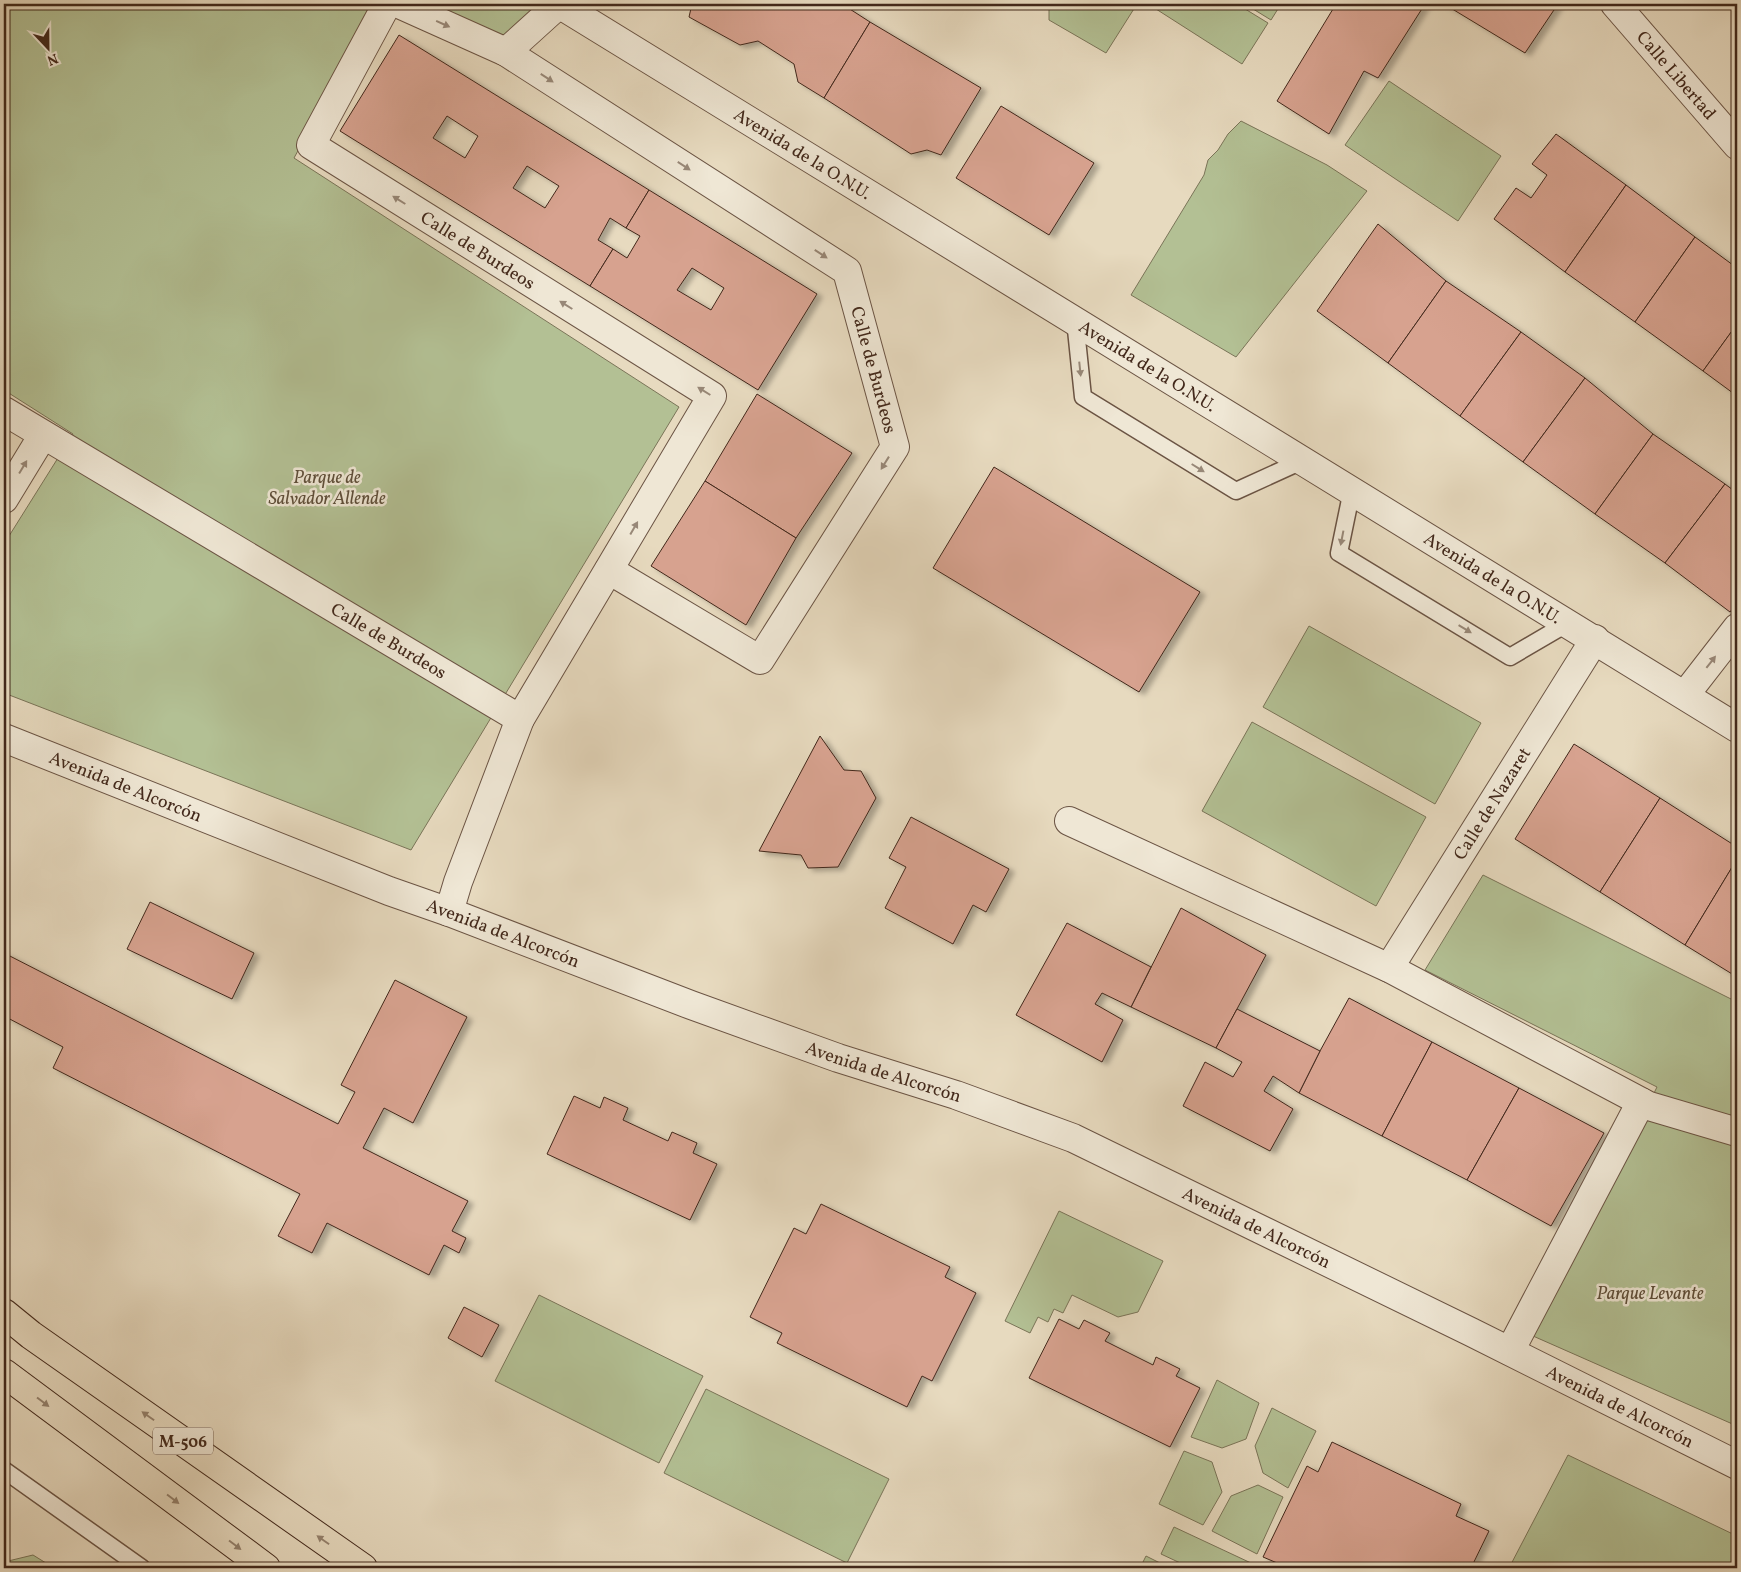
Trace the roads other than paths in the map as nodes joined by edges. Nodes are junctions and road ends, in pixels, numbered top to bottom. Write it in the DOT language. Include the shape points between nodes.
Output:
graph roads {
  1 [pos="387,4"];
  2 [pos="399,4"];
  3 [pos="559,4"];
  4 [pos="1615,4"];
  5 [pos="506,52"];
  6 [pos="1737,146"];
  7 [pos="1075,320"];
  8 [pos="4,412"];
  9 [pos="43,435"];
  10 [pos="1304,460"];
  11 [pos="1352,490"];
  12 [pos="4,500"];
  13 [pos="609,570"];
  14 [pos="1568,623"];
  15 [pos="1737,628"];
  16 [pos="1595,639"];
  17 [pos="1685,695"];
  18 [pos="520,720"];
  19 [pos="1737,728"];
  20 [pos="4,738"];
  21 [pos="1069,821"];
  22 [pos="449,912"];
  23 [pos="1389,968"];
  24 [pos="1641,1102"];
  25 [pos="1737,1132"];
  26 [pos="4,1313"];
  27 [pos="1510,1352"];
  28 [pos="4,1373"];
  29 [pos="1737,1465"];
  30 [pos="4,1470"];
  31 [pos="142,1568"];
  32 [pos="266,1568"];
  33 [pos="363,1568"];
  13 -- 1 [label="street, Calle de Burdeos, one-way" via="712,396 311,145"];
  2 -- 5 [label="street, Calle de Burdeos, one-way"];
  3 -- 5 [label="street"];
  3 -- 7 [label="street, Avenida de la O.N.U."];
  4 -- 6 [label="street, Calle Libertad"];
  5 -- 13 [label="street, Calle de Burdeos, one-way" via="848,271 895,447 760,660"];
  7 -- 10 [label="street, Avenida de la O.N.U."];
  7 -- 10 [label="lane, one-way" via="1084,397 1236,491"];
  8 -- 9 [label="street, Calle de Burdeos"];
  12 -- 9 [label="street, one-way"];
  9 -- 18 [label="street, Calle de Burdeos"];
  10 -- 11 [label="street, Avenida de la O.N.U."];
  11 -- 14 [label="street, Avenida de la O.N.U."];
  11 -- 14 [label="lane, one-way" via="1339,553 1510,657"];
  13 -- 18 [label="street, Calle de Burdeos"];
  14 -- 16 [label="street, Avenida de la O.N.U."];
  17 -- 15 [label="street, one-way"];
  16 -- 17 [label="street, Avenida de la O.N.U."];
  16 -- 23 [label="street, Calle de Nazaret"];
  17 -- 19 [label="street, Avenida de la O.N.U."];
  18 -- 22 [label="street"];
  20 -- 22 [label="street, Avenida de Alcorcón"];
  21 -- 23 [label="street"];
  22 -- 27 [label="street, Avenida de Alcorcón" via="691,1005 1072,1138"];
  23 -- 24 [label="street"];
  24 -- 25 [label="street"];
  24 -- 27 [label="street"];
  33 -- 26 [label="highway, M-506, one-way"];
  27 -- 29 [label="street, Avenida de Alcorcón"];
  28 -- 32 [label="highway, M-506, one-way"];
  30 -- 31 [label="lane"];
}
